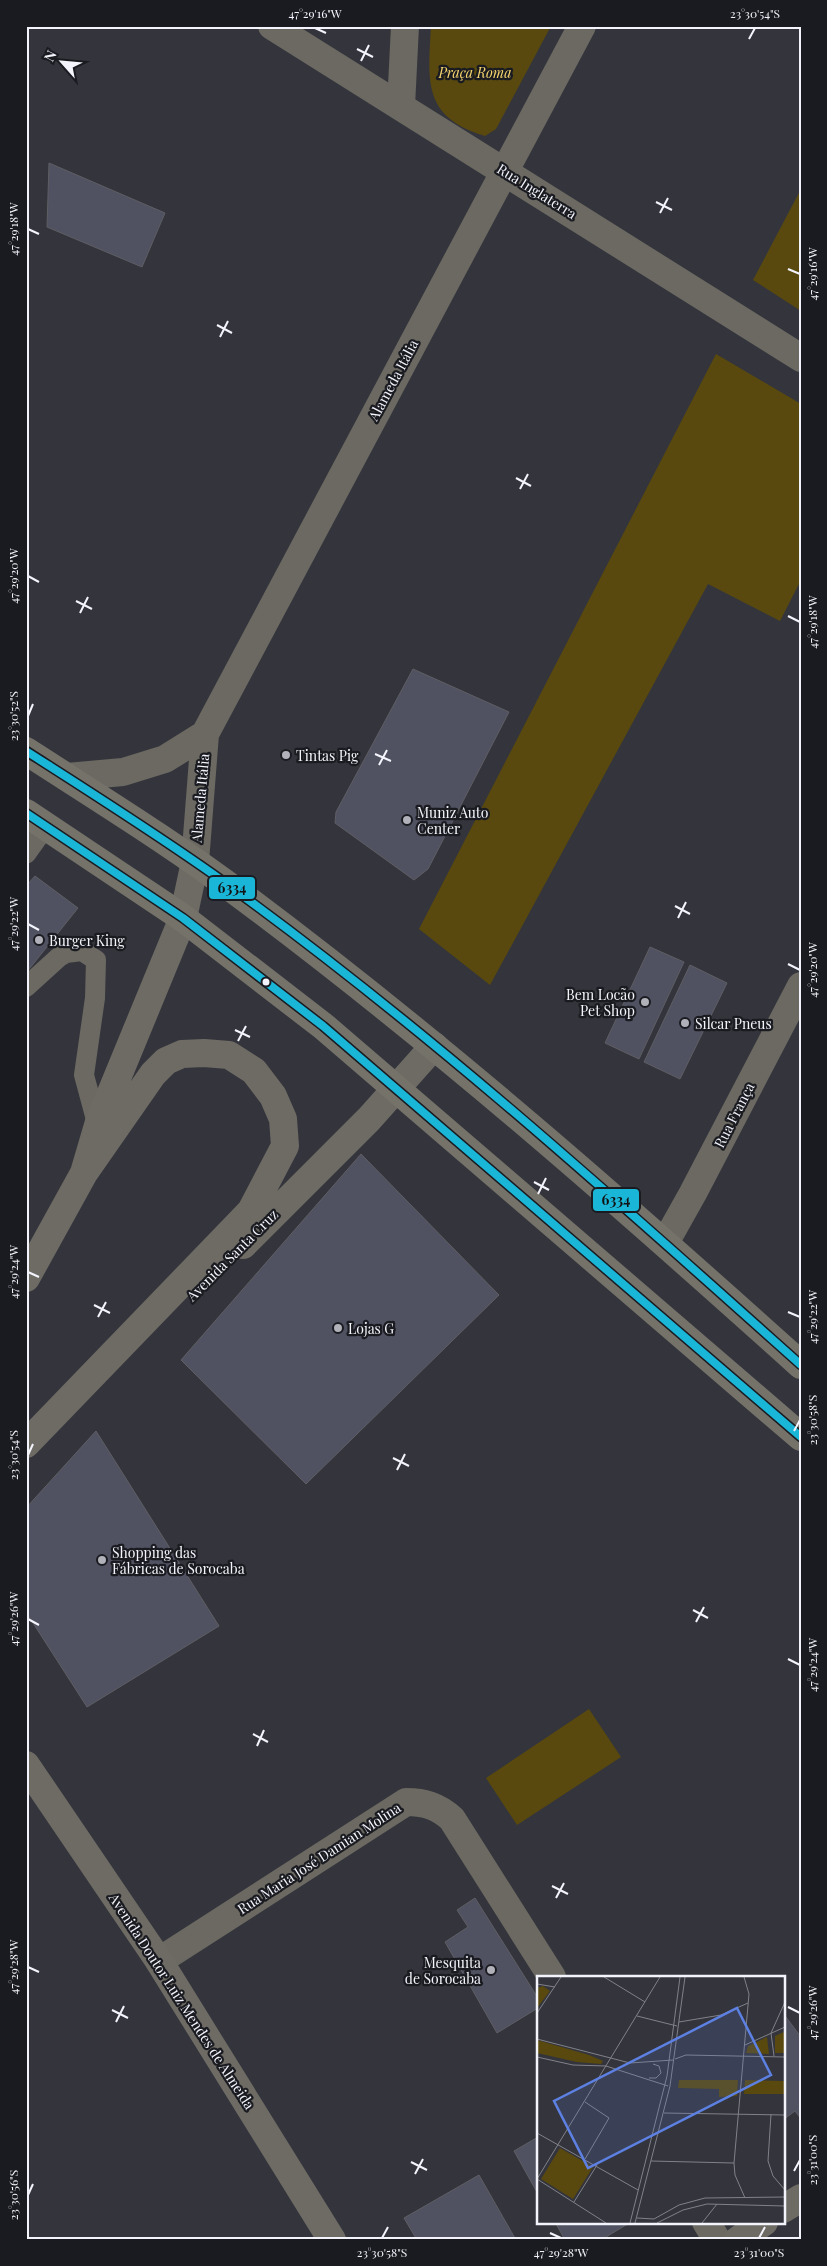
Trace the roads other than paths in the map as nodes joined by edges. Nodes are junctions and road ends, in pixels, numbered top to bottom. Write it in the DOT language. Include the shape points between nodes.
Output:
graph roads {
  1 [pos="272,26"];
  2 [pos="405,26"];
  3 [pos="582,26"];
  4 [pos="401,106"];
  5 [pos="504,170"];
  6 [pos="801,358"];
  7 [pos="205,734"];
  8 [pos="26,751"];
  9 [pos="67,777"];
  10 [pos="36,820"];
  11 [pos="26,854"];
  12 [pos="195,862"];
  13 [pos="183,918"];
  14 [pos="801,986"];
  15 [pos="26,987"];
  16 [pos="434,1046"];
  17 [pos="397,1088"];
  18 [pos="99,1122"];
  19 [pos="84,1174"];
  20 [pos="665,1243"];
  21 [pos="26,1278"];
  22 [pos="801,1366"];
  23 [pos="801,1437"];
  24 [pos="26,1444"];
  25 [pos="26,1461"];
  26 [pos="26,1765"];
  27 [pos="159,1961"];
  28 [pos="551,1976"];
  29 [pos="801,2198"];
  30 [pos="784,2208"];
  31 [pos="707,2224"];
  32 [pos="761,2224"];
  33 [pos="332,2240"];
  34 [pos="717,2240"];
  35 [pos="738,2240"];
  1 -- 4 [label="street, Rua Inglaterra"];
  2 -- 4 [label="street"];
  3 -- 5 [label="street, Alameda Itália"];
  4 -- 5 [label="street, Rua Inglaterra"];
  5 -- 6 [label="street, Rua Inglaterra"];
  5 -- 7 [label="street, Alameda Itália"];
  7 -- 9 [label="street, Alameda Itália" via="165,759 123,772"];
  7 -- 12 [label="street, Alameda Itália"];
  8 -- 9 [label="main road"];
  9 -- 12 [label="main road"];
  10 -- 11 [label="lane"];
  10 -- 13 [label="main road"];
  12 -- 13 [label="main road"];
  12 -- 16 [label="main road" via="245,897"];
  13 -- 17 [label="main road" via="323,1026"];
  13 -- 18 [label="main road"];
  14 -- 20 [label="street, Rua França"];
  15 -- 18 [label="lane" via="66,953 82,951 96,960 95,998 84,1075"];
  16 -- 17 [label="main road, Avenida Santa Cruz"];
  16 -- 20 [label="main road"];
  17 -- 23 [label="main road"];
  17 -- 25 [label="main road, Avenida Santa Cruz"];
  18 -- 19 [label="main road"];
  19 -- 21 [label="main road"];
  19 -- 24 [label="main road" via="154,1074 166,1061 182,1054 229,1055 254,1071 273,1096 283,1120 285,1146 251,1211"];
  20 -- 22 [label="main road"];
  26 -- 27 [label="main road, Avenida Doutor Luiz Mendes de Almeida"];
  27 -- 28 [label="street, Rua Maria José Damian Molina" via="406,1802 419,1802 443,1811 452,1819"];
  27 -- 33 [label="main road, Avenida Doutor Luiz Mendes de Almeida"];
  29 -- 30 [label="main road"];
  31 -- 34 [label="street"];
  32 -- 35 [label="main road"];
}
